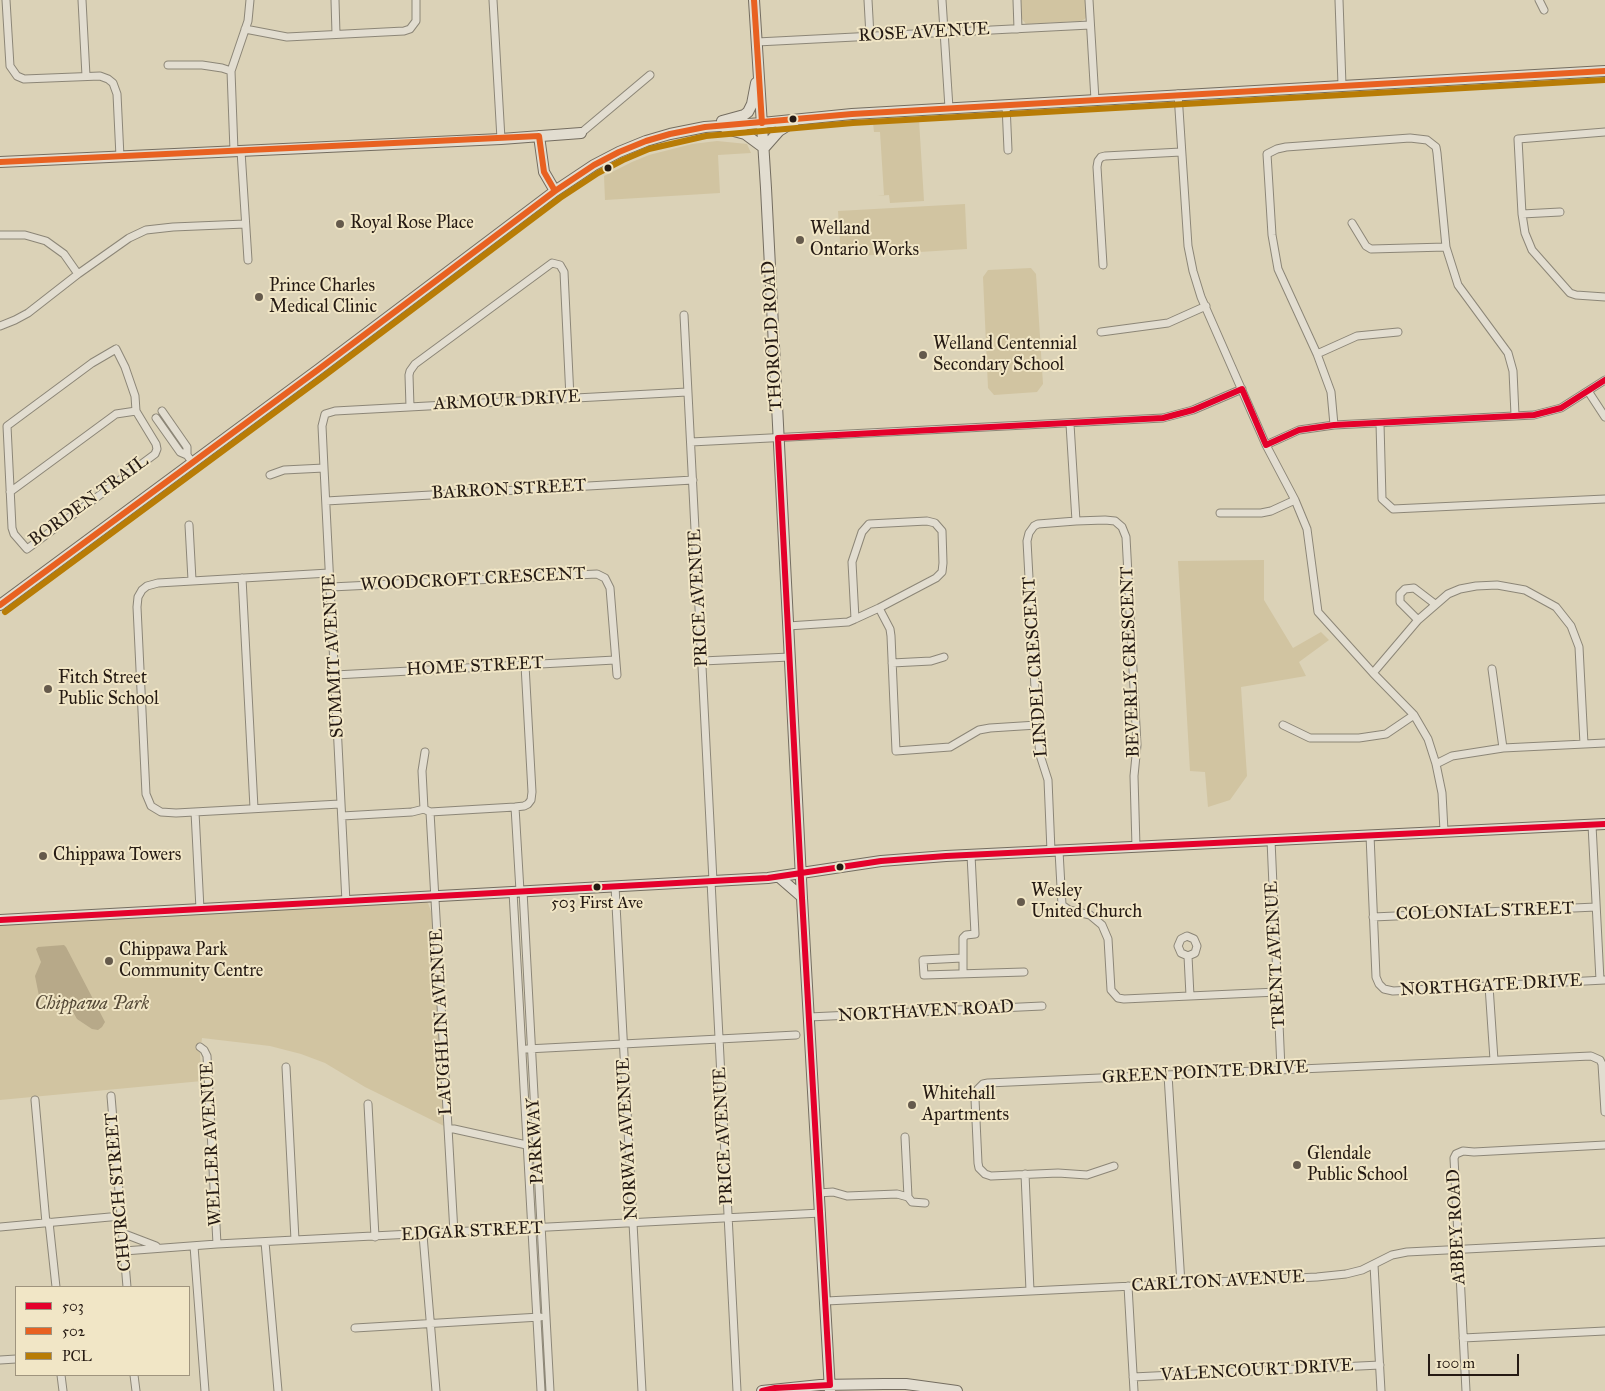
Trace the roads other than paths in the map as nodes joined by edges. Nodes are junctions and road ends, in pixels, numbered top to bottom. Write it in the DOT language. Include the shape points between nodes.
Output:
graph roads {
  1 [pos="6,0"];
  2 [pos="82,0"];
  3 [pos="250,0"];
  4 [pos="335,0"];
  5 [pos="416,0"];
  6 [pos="493,0"];
  7 [pos="754,0"];
  8 [pos="868,0"];
  9 [pos="942,0"];
  10 [pos="1017,0"];
  11 [pos="1089,0"];
  12 [pos="1339,0"];
  13 [pos="1539,0"];
  14 [pos="1544,10"];
  15 [pos="1090,25"];
  16 [pos="1018,28"];
  17 [pos="245,30"];
  18 [pos="944,31"];
  19 [pos="336,34"];
  20 [pos="870,36"];
  21 [pos="757,42"];
  22 [pos="168,65"];
  23 [pos="231,71"];
  24 [pos="1605,71"];
  25 [pos="759,72"];
  26 [pos="650,75"];
  27 [pos="86,76"];
  28 [pos="1342,85"];
  29 [pos="1178,94"];
  30 [pos="1095,100"];
  31 [pos="1006,105"];
  32 [pos="948,108"];
  33 [pos="798,119"];
  34 [pos="762,123"];
  35 [pos="705,127"];
  36 [pos="1605,132"];
  37 [pos="581,133"];
  38 [pos="539,136"];
  39 [pos="501,139"];
  40 [pos="1008,150"];
  41 [pos="238,151"];
  42 [pos="764,152"];
  43 [pos="1181,152"];
  44 [pos="120,157"];
  45 [pos="0,162"];
  46 [pos="555,191"];
  47 [pos="1560,212"];
  48 [pos="1522,214"];
  49 [pos="1352,223"];
  50 [pos="245,224"];
  51 [pos="0,235"];
  52 [pos="1446,247"];
  53 [pos="248,260"];
  54 [pos="1103,265"];
  55 [pos="78,274"];
  56 [pos="1605,297"];
  57 [pos="1206,306"];
  58 [pos="684,315"];
  59 [pos="0,326"];
  60 [pos="1101,332"];
  61 [pos="1398,332"];
  62 [pos="1317,354"];
  63 [pos="1605,380"];
  64 [pos="1242,389"];
  65 [pos="1588,391"];
  66 [pos="688,392"];
  67 [pos="570,398"];
  68 [pos="410,406"];
  69 [pos="136,411"];
  70 [pos="327,413"];
  71 [pos="1515,415"];
  72 [pos="1605,417"];
  73 [pos="156,418"];
  74 [pos="140,419"];
  75 [pos="1380,423"];
  76 [pos="1070,424"];
  77 [pos="1334,425"];
  78 [pos="778,438"];
  79 [pos="691,442"];
  80 [pos="1266,445"];
  81 [pos="190,459"];
  82 [pos="324,468"];
  83 [pos="270,475"];
  84 [pos="692,480"];
  85 [pos="10,492"];
  86 [pos="1605,499"];
  87 [pos="1295,500"];
  88 [pos="326,501"];
  89 [pos="1220,513"];
  90 [pos="1076,521"];
  91 [pos="189,524"];
  92 [pos="329,573"];
  93 [pos="242,578"];
  94 [pos="192,580"];
  95 [pos="331,587"];
  96 [pos="1434,604"];
  97 [pos="0,605"];
  98 [pos="880,608"];
  99 [pos="855,619"];
  100 [pos="1418,620"];
  101 [pos="788,626"];
  102 [pos="790,657"];
  103 [pos="944,657"];
  104 [pos="614,660"];
  105 [pos="702,661"];
  106 [pos="525,664"];
  107 [pos="892,664"];
  108 [pos="1492,669"];
  109 [pos="1373,673"];
  110 [pos="335,675"];
  111 [pos="617,675"];
  112 [pos="1414,715"];
  113 [pos="1037,725"];
  114 [pos="1283,725"];
  115 [pos="1605,743"];
  116 [pos="1584,744"];
  117 [pos="1503,748"];
  118 [pos="425,752"];
  119 [pos="1436,764"];
  120 [pos="340,804"];
  121 [pos="515,807"];
  122 [pos="254,808"];
  123 [pos="427,811"];
  124 [pos="195,812"];
  125 [pos="342,816"];
  126 [pos="1605,824"];
  127 [pos="1592,825"];
  128 [pos="1444,831"];
  129 [pos="1370,835"];
  130 [pos="1271,840"];
  131 [pos="1136,846"];
  132 [pos="1055,851"];
  133 [pos="971,855"];
  134 [pos="801,873"];
  135 [pos="779,877"];
  136 [pos="712,881"];
  137 [pos="615,886"];
  138 [pos="519,892"];
  139 [pos="434,897"];
  140 [pos="802,897"];
  141 [pos="346,902"];
  142 [pos="1596,907"];
  143 [pos="200,909"];
  144 [pos="1374,917"];
  145 [pos="0,920"];
  146 [pos="1188,956"];
  147 [pos="962,958"];
  148 [pos="1024,972"];
  149 [pos="963,973"];
  150 [pos="527,974"];
  151 [pos="517,975"];
  152 [pos="1602,980"];
  153 [pos="1489,986"];
  154 [pos="1277,992"];
  155 [pos="1190,996"];
  156 [pos="1042,1006"];
  157 [pos="809,1017"];
  158 [pos="796,1035"];
  159 [pos="719,1040"];
  160 [pos="623,1044"];
  161 [pos="200,1047"];
  162 [pos="531,1049"];
  163 [pos="522,1050"];
  164 [pos="1494,1060"];
  165 [pos="286,1067"];
  166 [pos="1282,1069"];
  167 [pos="1168,1075"];
  168 [pos="111,1096"];
  169 [pos="35,1100"];
  170 [pos="368,1104"];
  171 [pos="1605,1112"];
  172 [pos="448,1129"];
  173 [pos="905,1137"];
  174 [pos="1605,1145"];
  175 [pos="526,1146"];
  176 [pos="536,1146"];
  177 [pos="1114,1166"];
  178 [pos="1024,1174"];
  179 [pos="820,1193"];
  180 [pos="908,1197"];
  181 [pos="925,1202"];
  182 [pos="821,1213"];
  183 [pos="121,1216"];
  184 [pos="728,1218"];
  185 [pos="48,1222"];
  186 [pos="633,1224"];
  187 [pos="0,1227"];
  188 [pos="541,1228"];
  189 [pos="531,1229"];
  190 [pos="454,1233"];
  191 [pos="122,1234"];
  192 [pos="423,1234"];
  193 [pos="375,1237"];
  194 [pos="295,1240"];
  195 [pos="265,1242"];
  196 [pos="1605,1242"];
  197 [pos="217,1244"];
  198 [pos="194,1246"];
  199 [pos="162,1247"];
  200 [pos="1459,1250"];
  201 [pos="124,1251"];
  202 [pos="1374,1265"];
  203 [pos="1181,1284"];
  204 [pos="56,1286"];
  205 [pos="127,1286"];
  206 [pos="1128,1286"];
  207 [pos="1030,1291"];
  208 [pos="826,1301"];
  209 [pos="545,1317"];
  210 [pos="536,1318"];
  211 [pos="430,1323"];
  212 [pos="355,1328"];
  213 [pos="1605,1331"];
  214 [pos="1463,1338"];
  215 [pos="15,1359"];
  216 [pos="0,1360"];
  217 [pos="1380,1365"];
  218 [pos="61,1376"];
  219 [pos="134,1376"];
  220 [pos="1133,1377"];
  221 [pos="830,1388"];
  222 [pos="935,1389"];
  223 [pos="63,1391"];
  224 [pos="136,1391"];
  225 [pos="205,1391"];
  226 [pos="278,1391"];
  227 [pos="436,1391"];
  228 [pos="541,1391"];
  229 [pos="550,1391"];
  230 [pos="642,1391"];
  231 [pos="737,1391"];
  232 [pos="762,1391"];
  233 [pos="924,1391"];
  234 [pos="957,1391"];
  235 [pos="1134,1391"];
  236 [pos="1381,1391"];
  237 [pos="1466,1391"];
  1 -- 27 [label="street" via="10,66 15,74 24,79"];
  2 -- 27 [label="street"];
  3 -- 17 [label="street"];
  4 -- 19 [label="street"];
  5 -- 19 [label="street" via="416,21 408,30"];
  6 -- 39 [label="street"];
  7 -- 21 [label="street, THOROLD ROAD"];
  8 -- 20 [label="street"];
  9 -- 18 [label="street"];
  10 -- 16 [label="street"];
  11 -- 15 [label="street"];
  12 -- 28 [label="street"];
  13 -- 14 [label="street"];
  15 -- 16 [label="street, ROSE AVENUE"];
  15 -- 30 [label="street"];
  16 -- 18 [label="street, ROSE AVENUE"];
  17 -- 19 [label="street" via="279,36"];
  17 -- 23 [label="street"];
  18 -- 20 [label="street, ROSE AVENUE"];
  18 -- 32 [label="street"];
  20 -- 21 [label="street, ROSE AVENUE"];
  21 -- 25 [label="street, THOROLD ROAD"];
  22 -- 23 [label="street" via="212,66"];
  23 -- 41 [label="street"];
  24 -- 28 [label="street"];
  25 -- 34 [label="street, THOROLD ROAD"];
  25 -- 35 [label="street" via="748,112"];
  26 -- 37 [label="street"];
  27 -- 44 [label="street" via="106,78 116,88"];
  28 -- 29 [label="street"];
  29 -- 30 [label="street"];
  29 -- 43 [label="street"];
  30 -- 31 [label="street"];
  31 -- 32 [label="street"];
  31 -- 40 [label="street"];
  32 -- 33 [label="street"];
  33 -- 34 [label="street"];
  33 -- 42 [label="street" via="779,131"];
  34 -- 35 [label="street"];
  34 -- 42 [label="street, THOROLD ROAD"];
  35 -- 42 [label="street" via="742,133"];
  35 -- 46 [label="street" via="670,134 619,152"];
  36 -- 48 [label="street" via="1518,139"];
  37 -- 38 [label="street"];
  38 -- 39 [label="street"];
  38 -- 46 [label="street" via="544,172"];
  39 -- 41 [label="street"];
  41 -- 44 [label="street"];
  41 -- 50 [label="street"];
  42 -- 78 [label="street, THOROLD ROAD"];
  43 -- 54 [label="street" via="1105,156 1098,161"];
  43 -- 57 [label="street" via="1188,246 1193,272"];
  44 -- 45 [label="street"];
  46 -- 81 [label="street"];
  47 -- 48 [label="street"];
  48 -- 56 [label="street" via="1532,250 1570,293"];
  49 -- 52 [label="street" via="1370,249"];
  50 -- 53 [label="street"];
  50 -- 55 [label="street" via="146,230 129,238"];
  51 -- 55 [label="street" via="25,235 46,241 64,254"];
  52 -- 62 [label="street" via="1438,153 1428,141 1410,138 1286,148 1267,154 1272,235 1278,269"];
  52 -- 71 [label="street" via="1458,285 1508,353 1513,371"];
  55 -- 59 [label="street" via="28,313"];
  57 -- 60 [label="street" via="1168,323"];
  57 -- 64 [label="street"];
  58 -- 66 [label="street, PRICE AVENUE"];
  61 -- 62 [label="street" via="1357,336"];
  62 -- 77 [label="street" via="1331,392"];
  63 -- 65 [label="street"];
  64 -- 76 [label="street" via="1177,416"];
  64 -- 80 [label="street"];
  65 -- 71 [label="street" via="1554,410"];
  65 -- 72 [label="street"];
  66 -- 67 [label="street, ARMOUR DRIVE"];
  66 -- 79 [label="street, PRICE AVENUE"];
  67 -- 68 [label="street, ARMOUR DRIVE"];
  67 -- 68 [label="street" via="564,272 560,265 552,263 415,364 409,375"];
  68 -- 70 [label="street, ARMOUR DRIVE"];
  69 -- 74 [label="street, BORDEN TRAIL"];
  69 -- 85 [label="street" via="116,414"];
  69 -- 85 [label="street, BORDEN TRAIL" via="135,396 116,349 7,426"];
  70 -- 82 [label="street, SUMMIT AVENUE" via="322,419"];
  71 -- 75 [label="street"];
  73 -- 74 [label="street"];
  73 -- 81 [label="street" via="180,452"];
  73 -- 81 [label="street" via="163,412 187,446"];
  74 -- 85 [label="street, BORDEN TRAIL" via="156,444 155,454 27,549 12,528"];
  75 -- 77 [label="street"];
  75 -- 86 [label="street" via="1382,499 1393,510"];
  76 -- 78 [label="street"];
  76 -- 90 [label="street"];
  77 -- 80 [label="street" via="1299,430"];
  78 -- 79 [label="street"];
  78 -- 101 [label="street, THOROLD ROAD"];
  79 -- 84 [label="street, PRICE AVENUE"];
  80 -- 87 [label="street"];
  81 -- 97 [label="street"];
  82 -- 83 [label="street" via="284,470"];
  82 -- 88 [label="street, SUMMIT AVENUE"];
  84 -- 88 [label="street, BARRON STREET"];
  84 -- 105 [label="street, PRICE AVENUE"];
  87 -- 89 [label="street" via="1261,513"];
  87 -- 109 [label="street" via="1307,529 1318,612"];
  88 -- 92 [label="street, SUMMIT AVENUE"];
  90 -- 113 [label="street, LINDEL CRESCENT" via="1038,524 1027,536"];
  90 -- 131 [label="street, BEVERLY CRESCENT" via="1115,521 1126,537 1137,745 1134,776"];
  91 -- 94 [label="street"];
  92 -- 93 [label="street"];
  92 -- 95 [label="street, SUMMIT AVENUE"];
  93 -- 94 [label="street"];
  93 -- 122 [label="street"];
  94 -- 124 [label="street" via="147,586 136,602 146,794 151,806 161,812"];
  95 -- 104 [label="street, WOODCROFT CRESCENT" via="597,574 605,578 610,588"];
  95 -- 110 [label="street, SUMMIT AVENUE"];
  96 -- 100 [label="street"];
  96 -- 100 [label="street" via="1414,588 1405,589 1400,594 1400,602"];
  96 -- 116 [label="street" via="1460,589 1497,585 1525,590 1556,607 1571,626 1578,647"];
  98 -- 99 [label="street"];
  98 -- 99 [label="street" via="942,572 942,531 935,523 869,524 862,532 852,562"];
  98 -- 107 [label="street" via="890,629"];
  99 -- 101 [label="street" via="846,623"];
  100 -- 109 [label="street"];
  101 -- 102 [label="street, THOROLD ROAD"];
  102 -- 105 [label="street"];
  102 -- 134 [label="street, THOROLD ROAD"];
  103 -- 107 [label="street"];
  104 -- 106 [label="street, HOME STREET"];
  104 -- 111 [label="street, WOODCROFT CRESCENT"];
  105 -- 136 [label="street, PRICE AVENUE"];
  106 -- 110 [label="street, HOME STREET"];
  106 -- 121 [label="street" via="532,794 528,804"];
  107 -- 113 [label="street" via="896,751 950,747 979,730"];
  108 -- 117 [label="street"];
  109 -- 112 [label="street"];
  110 -- 120 [label="street, SUMMIT AVENUE"];
  112 -- 114 [label="street" via="1386,734 1359,738 1310,738"];
  112 -- 119 [label="street" via="1428,739"];
  113 -- 132 [label="street, LINDEL CRESCENT" via="1040,755 1048,780"];
  115 -- 116 [label="street"];
  116 -- 117 [label="street"];
  117 -- 119 [label="street" via="1452,756"];
  118 -- 123 [label="street, LAUGHLIN AVENUE" via="422,771"];
  119 -- 128 [label="street" via="1442,793"];
  120 -- 122 [label="street"];
  120 -- 125 [label="street, SUMMIT AVENUE"];
  121 -- 123 [label="street"];
  121 -- 138 [label="street, PARKWAY"];
  122 -- 124 [label="street"];
  123 -- 125 [label="street"];
  123 -- 139 [label="street, LAUGHLIN AVENUE"];
  124 -- 143 [label="street"];
  125 -- 141 [label="street, SUMMIT AVENUE"];
  126 -- 127 [label="street"];
  127 -- 128 [label="street"];
  127 -- 142 [label="street"];
  128 -- 129 [label="street"];
  129 -- 130 [label="street"];
  129 -- 144 [label="street, NORTHGATE DRIVE"];
  130 -- 131 [label="street"];
  130 -- 154 [label="street, TRENT AVENUE"];
  131 -- 132 [label="street"];
  132 -- 133 [label="street"];
  132 -- 155 [label="street, LINDEL CRESCENT" via="1062,905 1095,918 1105,929 1113,995 1124,999"];
  133 -- 134 [label="street" via="881,861"];
  133 -- 147 [label="street" via="975,934 963,938"];
  134 -- 135 [label="street"];
  134 -- 140 [label="street, THOROLD ROAD"];
  135 -- 136 [label="street"];
  135 -- 140 [label="street"];
  136 -- 137 [label="street"];
  136 -- 159 [label="street, PRICE AVENUE"];
  137 -- 138 [label="street"];
  137 -- 160 [label="street, NORWAY AVENUE"];
  138 -- 139 [label="street"];
  138 -- 150 [label="street, PARKWAY"];
  138 -- 151 [label="street, PARKWAY"];
  139 -- 141 [label="street"];
  139 -- 172 [label="street, LAUGHLIN AVENUE"];
  140 -- 157 [label="street, THOROLD ROAD"];
  141 -- 143 [label="street"];
  142 -- 144 [label="street, COLONIAL STREET"];
  142 -- 152 [label="street"];
  143 -- 145 [label="street"];
  144 -- 153 [label="street, NORTHGATE DRIVE" via="1377,980 1384,989"];
  146 -- 155 [label="street"];
  147 -- 149 [label="street"];
  147 -- 149 [label="street" via="923,960 922,968 924,975"];
  148 -- 149 [label="street"];
  150 -- 151 [label="street"];
  150 -- 162 [label="street, PARKWAY"];
  151 -- 163 [label="street, PARKWAY"];
  152 -- 153 [label="street, NORTHGATE DRIVE"];
  153 -- 164 [label="street"];
  154 -- 155 [label="street"];
  154 -- 166 [label="street, TRENT AVENUE"];
  156 -- 157 [label="street, NORTHAVEN ROAD"];
  157 -- 179 [label="street, THOROLD ROAD"];
  158 -- 159 [label="street"];
  159 -- 160 [label="street"];
  159 -- 184 [label="street, PRICE AVENUE"];
  160 -- 162 [label="street"];
  160 -- 186 [label="street, NORWAY AVENUE"];
  161 -- 197 [label="street, WELLER AVENUE" via="207,1056"];
  162 -- 163 [label="street"];
  162 -- 176 [label="street, PARKWAY"];
  163 -- 175 [label="street, PARKWAY"];
  164 -- 166 [label="street, GREEN POINTE DRIVE"];
  164 -- 171 [label="street, GREEN POINTE DRIVE" via="1596,1057 1602,1064"];
  165 -- 194 [label="street"];
  166 -- 167 [label="street, GREEN POINTE DRIVE"];
  167 -- 178 [label="street, GREEN POINTE DRIVE" via="981,1085 975,1098 980,1168 988,1175"];
  167 -- 203 [label="street"];
  168 -- 183 [label="street, CHURCH STREET"];
  169 -- 185 [label="street"];
  170 -- 193 [label="street"];
  172 -- 175 [label="street"];
  172 -- 190 [label="street, LAUGHLIN AVENUE"];
  173 -- 180 [label="street"];
  174 -- 200 [label="street, ABBEY ROAD" via="1463,1151 1456,1154"];
  175 -- 176 [label="street"];
  175 -- 189 [label="street, PARKWAY"];
  176 -- 188 [label="street, PARKWAY"];
  177 -- 178 [label="street, GREEN POINTE DRIVE" via="1087,1175"];
  178 -- 207 [label="street"];
  179 -- 180 [label="street"];
  179 -- 182 [label="street, THOROLD ROAD"];
  180 -- 181 [label="street" via="912,1202"];
  182 -- 184 [label="street, EDGAR STREET"];
  182 -- 208 [label="street, THOROLD ROAD"];
  183 -- 185 [label="street"];
  183 -- 191 [label="street, CHURCH STREET"];
  184 -- 186 [label="street, EDGAR STREET"];
  184 -- 231 [label="street, PRICE AVENUE"];
  185 -- 187 [label="street"];
  185 -- 204 [label="street"];
  186 -- 188 [label="street, EDGAR STREET"];
  186 -- 230 [label="street, NORWAY AVENUE"];
  188 -- 189 [label="street, EDGAR STREET"];
  188 -- 209 [label="street, PARKWAY"];
  189 -- 190 [label="street, EDGAR STREET"];
  189 -- 210 [label="street, PARKWAY"];
  190 -- 192 [label="street, EDGAR STREET"];
  191 -- 199 [label="street"];
  191 -- 201 [label="street, CHURCH STREET"];
  192 -- 193 [label="street, EDGAR STREET"];
  192 -- 211 [label="street"];
  193 -- 194 [label="street, EDGAR STREET"];
  194 -- 195 [label="street, EDGAR STREET"];
  195 -- 197 [label="street, EDGAR STREET"];
  195 -- 226 [label="street"];
  196 -- 200 [label="street, CARLTON AVENUE"];
  197 -- 198 [label="street, EDGAR STREET"];
  198 -- 199 [label="street, EDGAR STREET"];
  198 -- 225 [label="street"];
  199 -- 201 [label="street, EDGAR STREET"];
  200 -- 202 [label="street, CARLTON AVENUE" via="1401,1253"];
  200 -- 214 [label="street, ABBEY ROAD"];
  201 -- 205 [label="street, CHURCH STREET"];
  202 -- 203 [label="street, CARLTON AVENUE" via="1328,1276"];
  202 -- 217 [label="street"];
  203 -- 206 [label="street, CARLTON AVENUE"];
  206 -- 207 [label="street, CARLTON AVENUE"];
  206 -- 220 [label="street"];
  207 -- 208 [label="street, CARLTON AVENUE"];
  208 -- 221 [label="street, THOROLD ROAD"];
  209 -- 210 [label="street"];
  209 -- 229 [label="street, PARKWAY"];
  210 -- 211 [label="street"];
  210 -- 228 [label="street, PARKWAY"];
  211 -- 212 [label="street"];
  211 -- 227 [label="street"];
  213 -- 214 [label="street"];
  214 -- 237 [label="street, ABBEY ROAD"];
  215 -- 216 [label="street"];
  217 -- 220 [label="street, VALENCOURT DRIVE"];
  217 -- 236 [label="street"];
  218 -- 223 [label="street"];
  219 -- 224 [label="street"];
  220 -- 235 [label="street"];
  221 -- 222 [label="street" via="906,1384"];
  221 -- 232 [label="street"];
  222 -- 233 [label="street"];
  222 -- 234 [label="street"];
}
